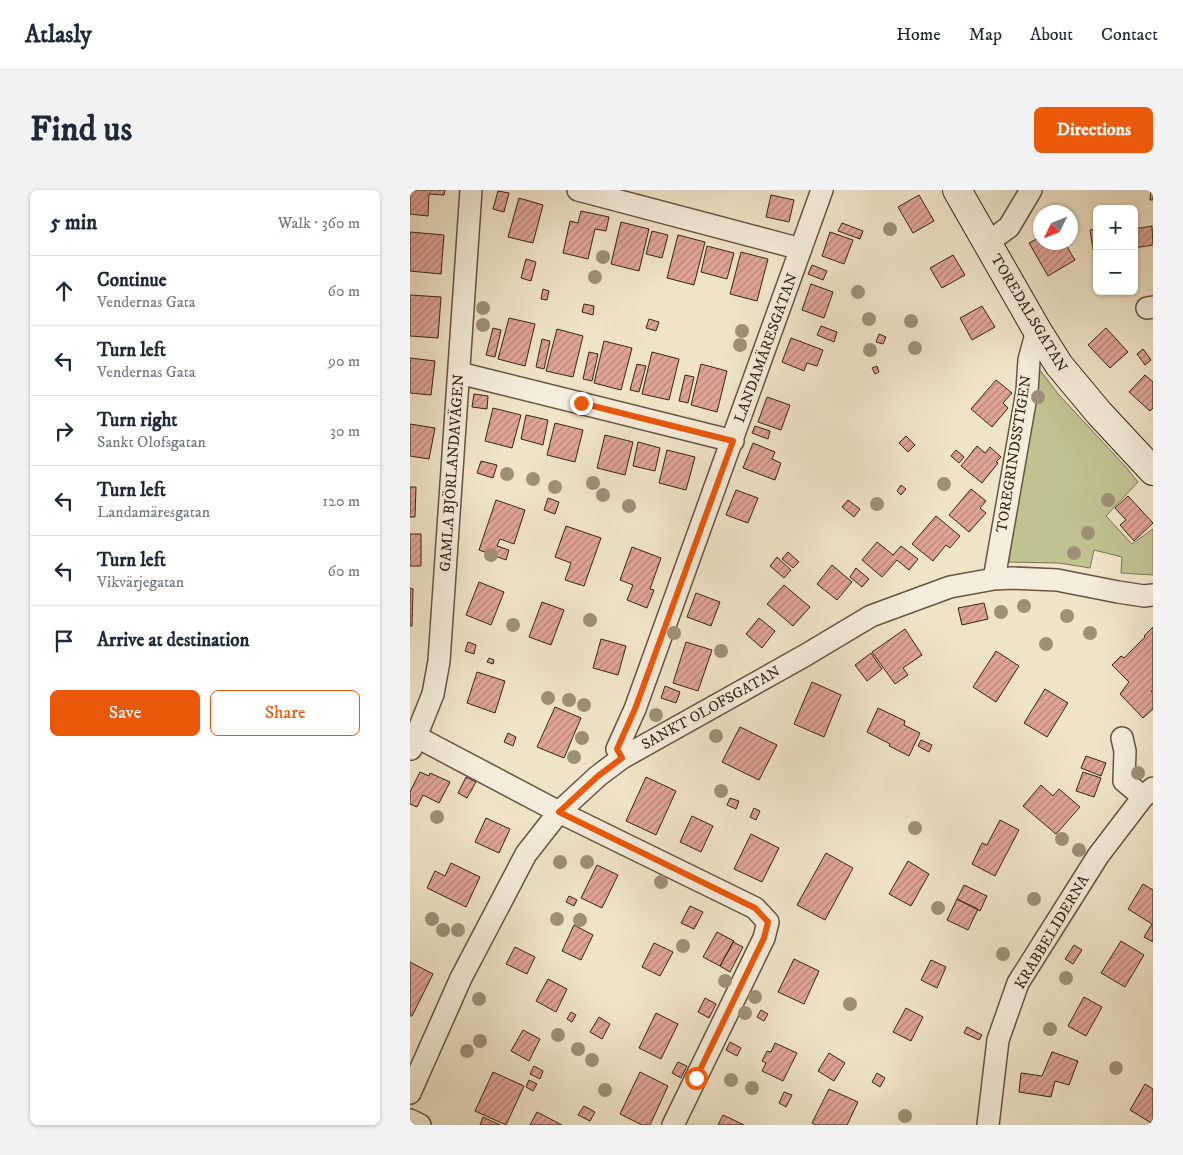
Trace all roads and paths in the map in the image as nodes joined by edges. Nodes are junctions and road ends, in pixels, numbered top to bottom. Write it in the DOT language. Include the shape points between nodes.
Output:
graph roads {
  1 [pos="471,190"];
  2 [pos="578,190"];
  3 [pos="822,190"];
  4 [pos="957,190"];
  5 [pos="1031,190"];
  6 [pos="987,242"];
  7 [pos="801,249"];
  8 [pos="1037,330"];
  9 [pos="458,373"];
  10 [pos="733,441"];
  11 [pos="1153,471"];
  12 [pos="994,579"];
  13 [pos="1153,595"];
  14 [pos="1122,738"];
  15 [pos="413,744"];
  16 [pos="622,758"];
  17 [pos="1148,792"];
  18 [pos="559,812"];
  19 [pos="410,1093"];
  20 [pos="410,1120"];
  21 [pos="420,1125"];
  22 [pos="673,1125"];
  23 [pos="988,1125"];
  1 -- 9 [label="street, GAMLA BJÖRLANDAVÄGEN"];
  2 -- 7 [label="street"];
  3 -- 7 [label="street, LANDAMÄRESGATAN"];
  4 -- 6 [label="street, TOREDALSGATAN"];
  5 -- 6 [label="street" via="1009,227"];
  6 -- 8 [label="street, TOREDALSGATAN"];
  7 -- 10 [label="street, LANDAMÄRESGATAN"];
  8 -- 11 [label="street, TOREDALSGATAN" via="1077,388"];
  8 -- 12 [label="street, TOREGRINDSSTIGEN" via="1029,360 1027,391"];
  9 -- 10 [label="street"];
  9 -- 15 [label="street, GAMLA BJÖRLANDAVÄGEN" via="439,660 433,694"];
  10 -- 16 [label="street, LANDAMÄRESGATAN" via="635,709 617,749"];
  12 -- 13 [label="street, SANKT OLOFSGATAN" via="1058,580"];
  12 -- 16 [label="street, SANKT OLOFSGATAN" via="950,588 872,616"];
  14 -- 17 [label="street" via="1124,781"];
  15 -- 18 [label="street"];
  16 -- 18 [label="street, SANKT OLOFSGATAN"];
  17 -- 23 [label="street, KRABBELIDERNA" via="1098,856 1018,983 998,1040"];
  18 -- 19 [label="street, SANKT OLOFSGATAN" via="526,854 461,978"];
  18 -- 22 [label="street" via="755,908 768,922 764,938"];
  20 -- 21 [label="street"];
}
